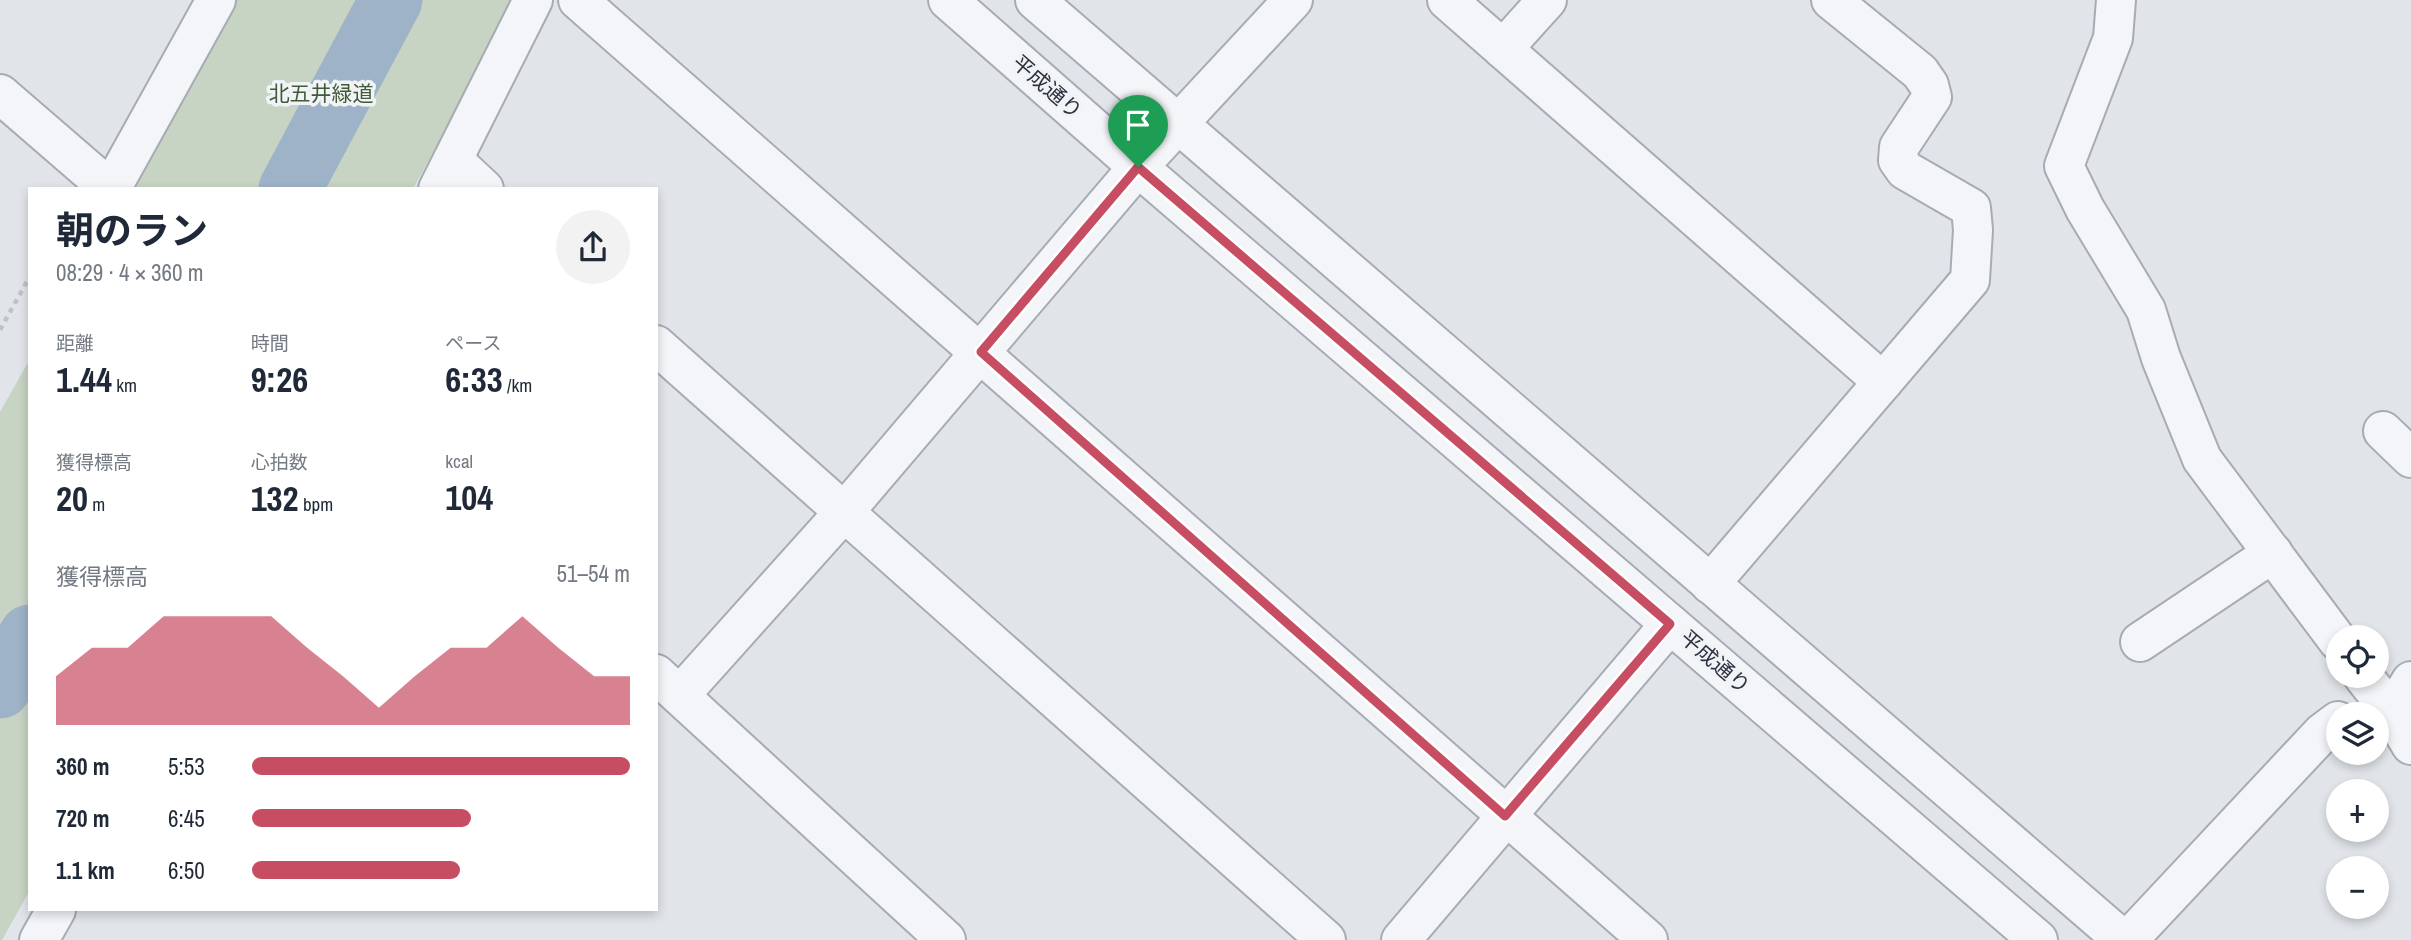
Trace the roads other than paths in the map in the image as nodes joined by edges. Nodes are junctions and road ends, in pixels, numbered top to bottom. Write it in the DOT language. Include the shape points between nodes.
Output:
graph roads {
  1 [pos="533,0"];
  2 [pos="578,0"];
  3 [pos="948,0"];
  4 [pos="1035,0"];
  5 [pos="1293,0"];
  6 [pos="1447,0"];
  7 [pos="1547,0"];
  8 [pos="1831,0"];
  9 [pos="2116,0"];
  10 [pos="204,6"];
  11 [pos="1503,49"];
  12 [pos="0,94"];
  13 [pos="1179,124"];
  14 [pos="1138,167"];
  15 [pos="445,175"];
  16 [pos="109,187"];
  17 [pos="112,187"];
  18 [pos="478,187"];
  19 [pos="658,347"];
  20 [pos="981,352"];
  21 [pos="1883,382"];
  22 [pos="2383,431"];
  23 [pos="2411,458"];
  24 [pos="845,511"];
  25 [pos="2273,553"];
  26 [pos="1710,584"];
  27 [pos="1670,624"];
  28 [pos="2326,625"];
  29 [pos="2140,642"];
  30 [pos="668,685"];
  31 [pos="2326,730"];
  32 [pos="1505,816"];
  33 [pos="55,911"];
  34 [pos="39,940"];
  35 [pos="946,940"];
  36 [pos="1326,940"];
  37 [pos="1401,940"];
  38 [pos="1648,940"];
  39 [pos="2038,940"];
  40 [pos="2126,940"];
  1 -- 15 [label="street"];
  2 -- 20 [label="street"];
  3 -- 14 [label="street, 平成通り"];
  4 -- 13 [label="street"];
  5 -- 13 [label="street"];
  6 -- 11 [label="street"];
  7 -- 11 [label="street"];
  8 -- 21 [label="street" via="1920,72 1929,85 1932,97 1899,147 1898,160 1905,170 1971,208 1970,280"];
  9 -- 25 [label="street" via="2113,38 2064,166 2146,310 2202,459"];
  10 -- 17 [label="street"];
  11 -- 21 [label="street"];
  12 -- 16 [label="street"];
  13 -- 14 [label="street"];
  13 -- 26 [label="street"];
  14 -- 20 [label="street"];
  14 -- 27 [label="street, 平成通り"];
  15 -- 18 [label="street"];
  19 -- 24 [label="street"];
  20 -- 24 [label="street"];
  20 -- 32 [label="street"];
  21 -- 26 [label="street"];
  22 -- 23 [label="street"];
  24 -- 30 [label="street"];
  24 -- 36 [label="street"];
  25 -- 28 [label="street"];
  25 -- 29 [label="street"];
  26 -- 40 [label="street"];
  27 -- 32 [label="street"];
  27 -- 39 [label="street, 平成通り"];
  30 -- 35 [label="street"];
  31 -- 40 [label="street"];
  32 -- 37 [label="street"];
  32 -- 38 [label="street"];
  33 -- 34 [label="street"];
}
